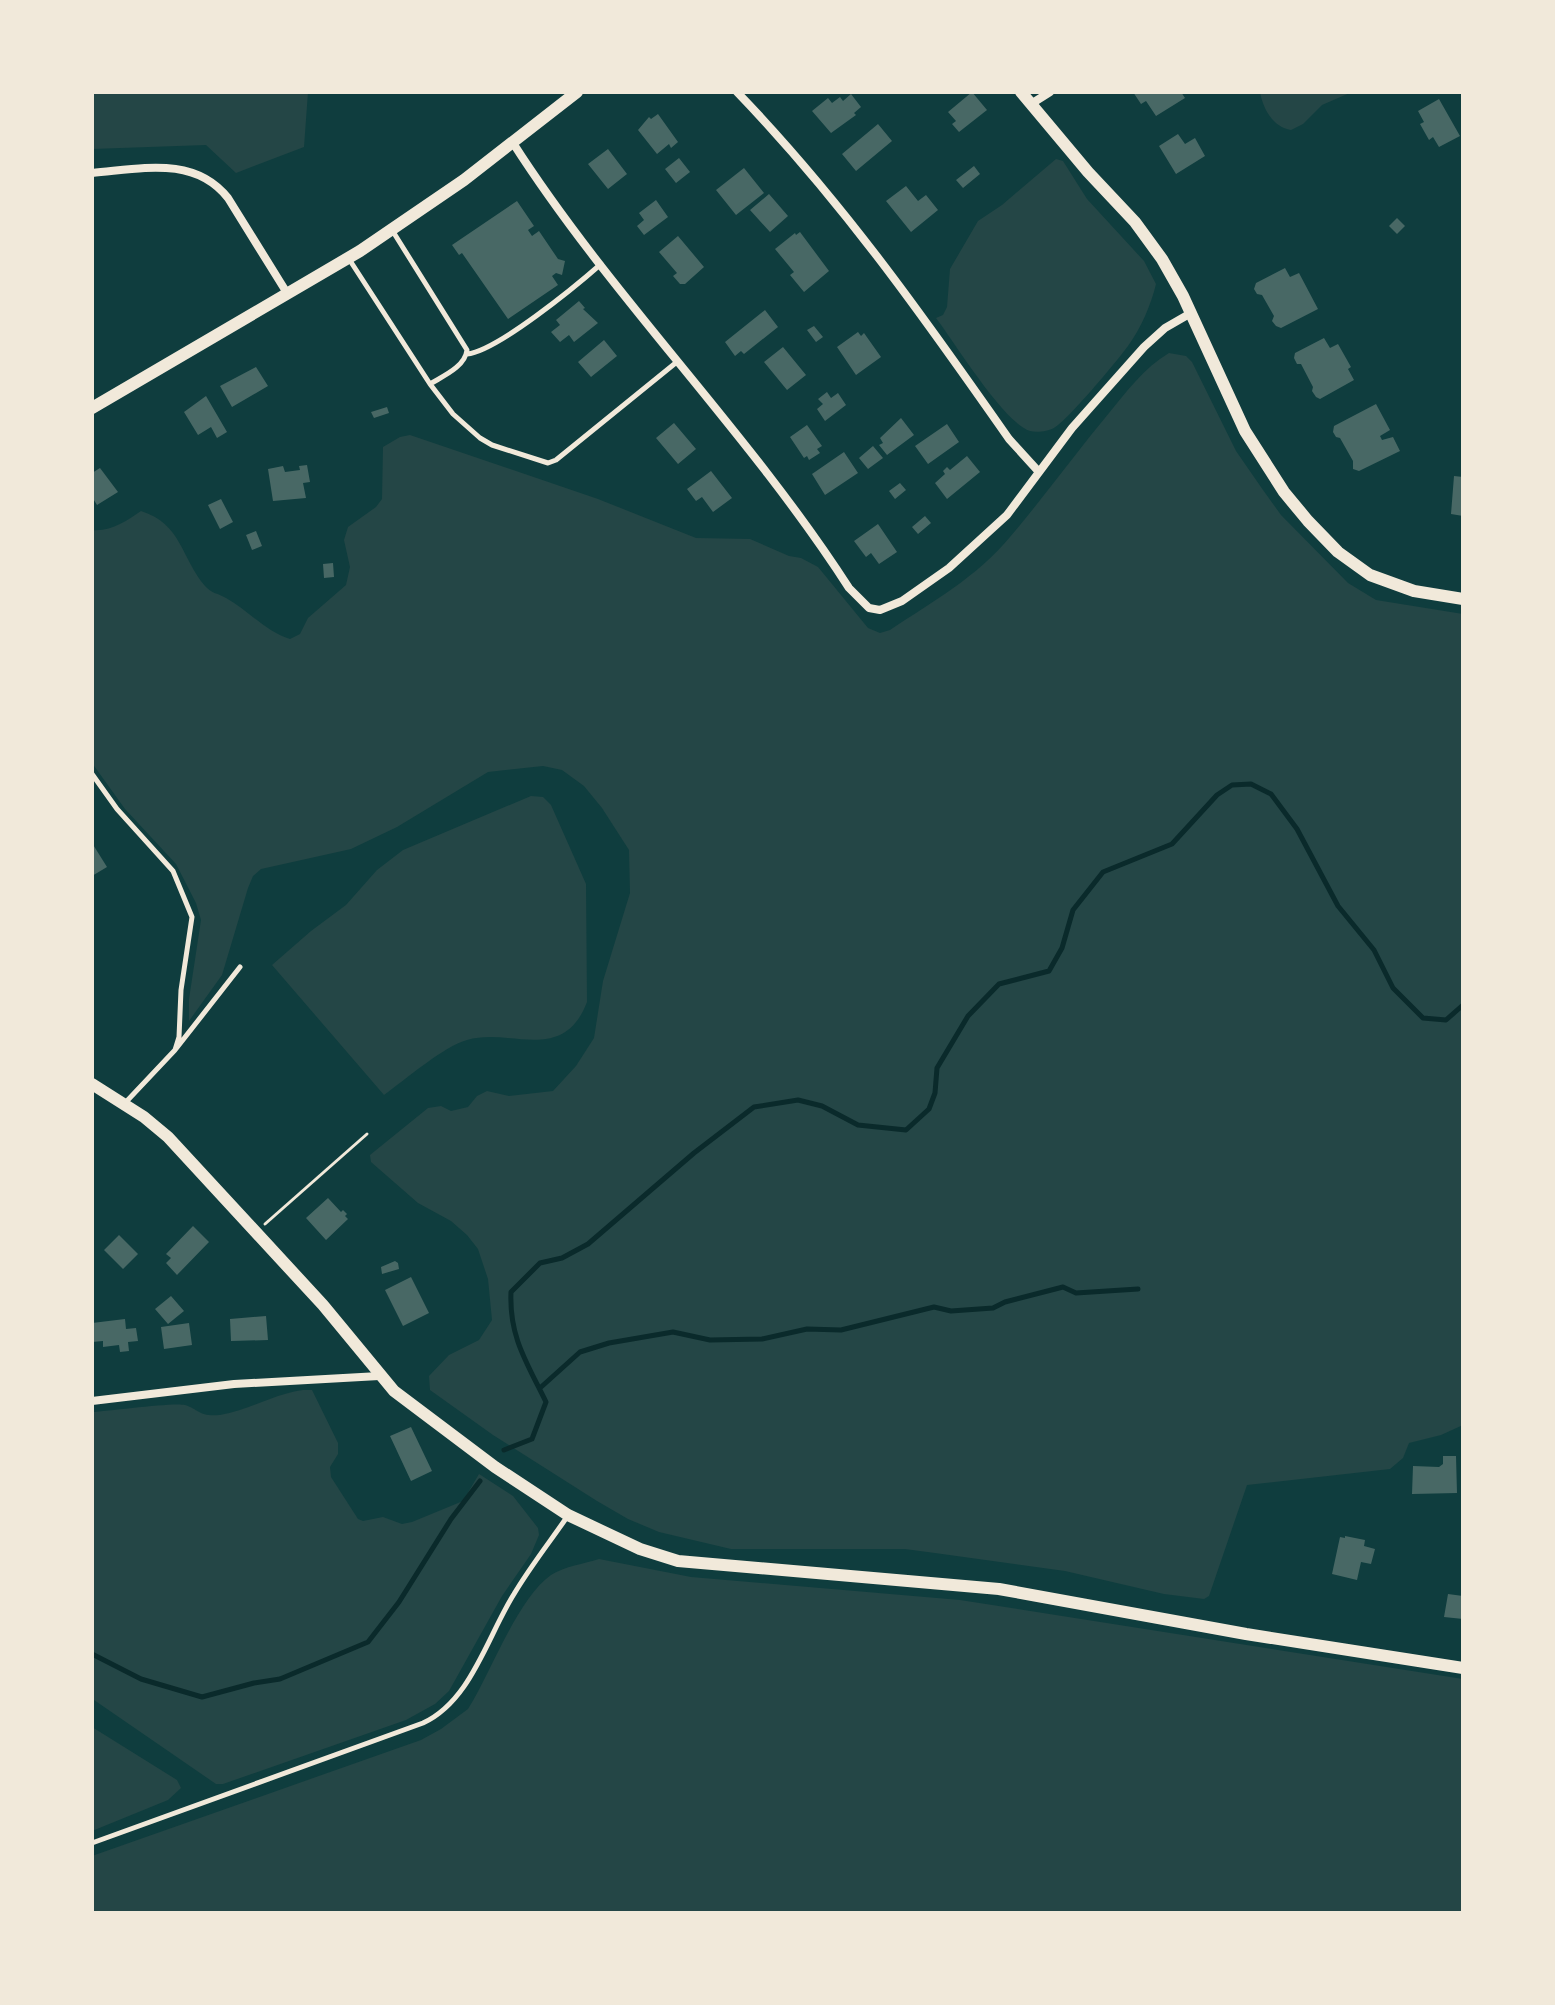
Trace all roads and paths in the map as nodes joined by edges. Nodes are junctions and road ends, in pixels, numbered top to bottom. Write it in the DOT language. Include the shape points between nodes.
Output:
graph roads {
  1 [pos="577,92"];
  2 [pos="737,92"];
  3 [pos="1021,92"];
  4 [pos="1050,92"];
  5 [pos="1031,104"];
  6 [pos="513,143"];
  7 [pos="92,173"];
  8 [pos="392,229"];
  9 [pos="348,258"];
  10 [pos="601,264"];
  11 [pos="287,293"];
  12 [pos="1191,313"];
  13 [pos="467,354"];
  14 [pos="678,361"];
  15 [pos="430,384"];
  16 [pos="92,408"];
  17 [pos="1039,472"];
  18 [pos="1463,599"];
  19 [pos="92,774"];
  20 [pos="240,967"];
  21 [pos="175,1050"];
  22 [pos="92,1084"];
  23 [pos="124,1104"];
  24 [pos="367,1134"];
  25 [pos="256,1232"];
  26 [pos="379,1376"];
  27 [pos="92,1401"];
  28 [pos="568,1515"];
  29 [pos="1463,1668"];
  30 [pos="92,1843"];
  1 -- 6 [label="street"];
  2 -- 17 [label="street" via="845,213 1009,439"];
  3 -- 5 [label="street"];
  4 -- 5 [label="street"];
  5 -- 12 [label="street" via="1155,248"];
  6 -- 8 [label="street"];
  6 -- 10 [label="street"];
  7 -- 11 [label="street" via="170,167 206,177 228,198"];
  8 -- 9 [label="street"];
  8 -- 13 [label="lane"];
  9 -- 11 [label="street"];
  9 -- 15 [label="lane"];
  10 -- 13 [label="lane" via="487,348"];
  10 -- 14 [label="street"];
  11 -- 16 [label="street"];
  12 -- 17 [label="street" via="1144,347"];
  12 -- 18 [label="street" via="1238,418 1308,521 1363,571 1414,591"];
  13 -- 15 [label="lane"];
  14 -- 15 [label="lane" via="550,463 480,438"];
  14 -- 17 [label="street" via="869,608 880,610 902,601 949,568 1007,515"];
  19 -- 21 [label="lane" via="173,871 192,917"];
  20 -- 21 [label="lane"];
  21 -- 23 [label="lane"];
  22 -- 23 [label="street"];
  23 -- 25 [label="street" via="168,1137"];
  24 -- 25 [label="path"];
  25 -- 26 [label="street"];
  26 -- 27 [label="street" via="234,1384"];
  26 -- 28 [label="street" via="483,1458"];
  28 -- 29 [label="street" via="678,1561 999,1589"];
  28 -- 30 [label="lane" via="515,1591 461,1693 446,1711"];
}
